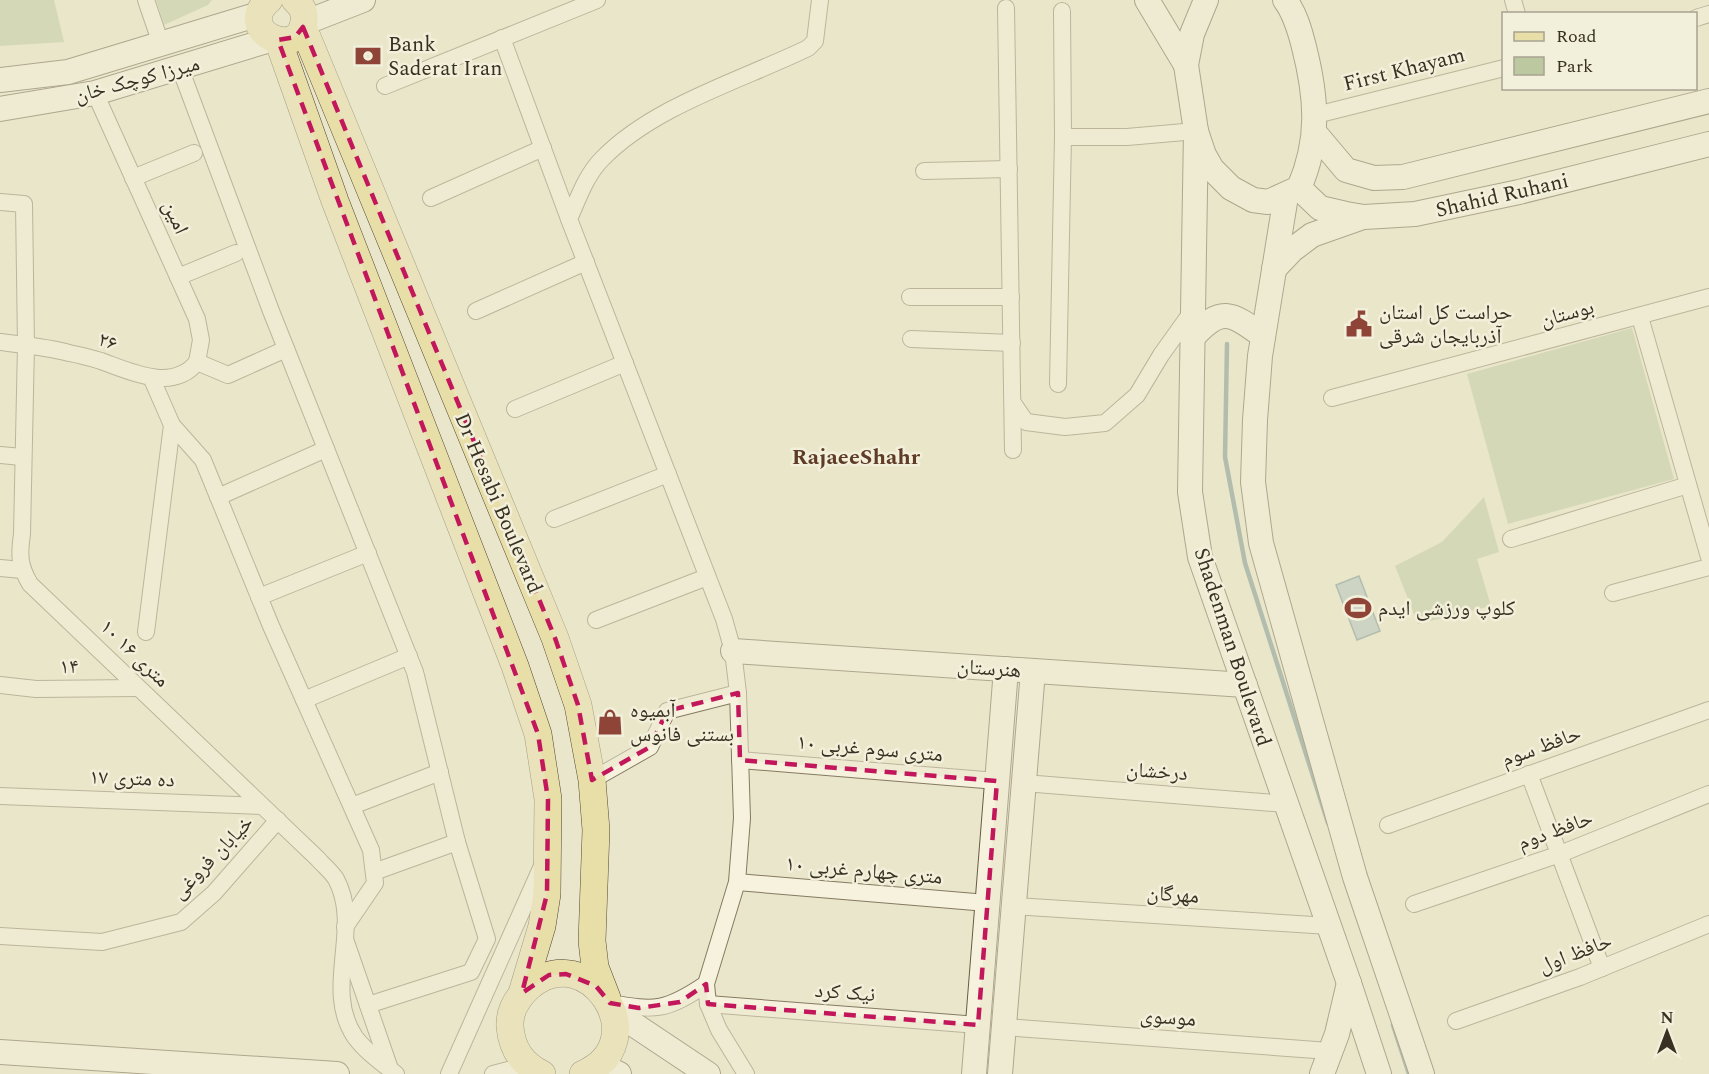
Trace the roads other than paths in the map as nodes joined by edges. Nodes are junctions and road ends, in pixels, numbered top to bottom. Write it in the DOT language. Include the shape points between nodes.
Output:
graph roads {
  1 [pos="146,0"];
  2 [pos="363,0"];
  3 [pos="597,0"];
  4 [pos="819,0"];
  5 [pos="1147,0"];
  6 [pos="1206,0"];
  7 [pos="1285,0"];
  8 [pos="261,6"];
  9 [pos="1006,8"];
  10 [pos="299,10"];
  11 [pos="1062,11"];
  12 [pos="502,38"];
  13 [pos="275,40"];
  14 [pos="161,44"];
  15 [pos="1186,65"];
  16 [pos="180,68"];
  17 [pos="1502,68"];
  18 [pos="68,72"];
  19 [pos="26,78"];
  20 [pos="0,80"];
  21 [pos="385,86"];
  22 [pos="85,95"];
  23 [pos="1709,101"];
  24 [pos="31,104"];
  25 [pos="0,109"];
  26 [pos="1315,124"];
  27 [pos="1196,131"];
  28 [pos="1063,137"];
  29 [pos="1709,144"];
  30 [pos="543,148"];
  31 [pos="194,153"];
  32 [pos="1009,169"];
  33 [pos="924,171"];
  34 [pos="133,178"];
  35 [pos="1292,192"];
  36 [pos="431,198"];
  37 [pos="0,202"];
  38 [pos="1364,217"];
  39 [pos="569,219"];
  40 [pos="236,253"];
  41 [pos="586,262"];
  42 [pos="1274,269"];
  43 [pos="178,277"];
  44 [pos="910,297"];
  45 [pos="1011,297"];
  46 [pos="1709,297"];
  47 [pos="476,311"];
  48 [pos="1191,313"];
  49 [pos="1640,317"];
  50 [pos="1263,336"];
  51 [pos="1192,338"];
  52 [pos="911,339"];
  53 [pos="0,342"];
  54 [pos="1012,343"];
  55 [pos="26,345"];
  56 [pos="286,349"];
  57 [pos="197,362"];
  58 [pos="625,363"];
  59 [pos="151,377"];
  60 [pos="1058,384"];
  61 [pos="1332,398"];
  62 [pos="1013,403"];
  63 [pos="515,409"];
  64 [pos="172,425"];
  65 [pos="326,449"];
  66 [pos="1013,450"];
  67 [pos="0,455"];
  68 [pos="22,457"];
  69 [pos="668,474"];
  70 [pos="1688,485"];
  71 [pos="218,497"];
  72 [pos="554,519"];
  73 [pos="1511,540"];
  74 [pos="368,553"];
  75 [pos="1709,557"];
  76 [pos="1709,567"];
  77 [pos="0,568"];
  78 [pos="22,570"];
  79 [pos="707,577"];
  80 [pos="1613,593"];
  81 [pos="259,597"];
  82 [pos="596,620"];
  83 [pos="146,632"];
  84 [pos="733,651"];
  85 [pos="409,656"];
  86 [pos="1006,669"];
  87 [pos="1033,671"];
  88 [pos="0,685"];
  89 [pos="1245,685"];
  90 [pos="138,688"];
  91 [pos="738,693"];
  92 [pos="304,700"];
  93 [pos="1709,710"];
  94 [pos="740,760"];
  95 [pos="440,771"];
  96 [pos="1529,774"];
  97 [pos="592,780"];
  98 [pos="997,781"];
  99 [pos="1024,783"];
  100 [pos="1709,794"];
  101 [pos="0,796"];
  102 [pos="1287,804"];
  103 [pos="262,806"];
  104 [pos="352,806"];
  105 [pos="278,820"];
  106 [pos="1388,825"];
  107 [pos="457,842"];
  108 [pos="548,854"];
  109 [pos="1560,854"];
  110 [pos="374,872"];
  111 [pos="737,882"];
  112 [pos="987,903"];
  113 [pos="1414,904"];
  114 [pos="1014,906"];
  115 [pos="1709,924"];
  116 [pos="1329,926"];
  117 [pos="346,934"];
  118 [pos="0,936"];
  119 [pos="1602,968"];
  120 [pos="1349,982"];
  121 [pos="705,984"];
  122 [pos="522,993"];
  123 [pos="609,1002"];
  124 [pos="708,1004"];
  125 [pos="368,1005"];
  126 [pos="1456,1021"];
  127 [pos="978,1025"];
  128 [pos="1004,1027"];
  129 [pos="1329,1051"];
  130 [pos="0,1052"];
  131 [pos="533,1071"];
  132 [pos="597,1071"];
  133 [pos="393,1072"];
  134 [pos="338,1074"];
  135 [pos="449,1074"];
  136 [pos="493,1074"];
  137 [pos="708,1074"];
  138 [pos="746,1074"];
  139 [pos="974,1074"];
  140 [pos="1000,1074"];
  141 [pos="1322,1074"];
  142 [pos="1379,1074"];
  143 [pos="1422,1074"];
  1 -- 14 [label="street"];
  2 -- 10 [label="main road"];
  3 -- 12 [label="street"];
  4 -- 39 [label="street" via="815,41 808,48 638,128 601,159"];
  5 -- 15 [label="main road"];
  6 -- 15 [label="main road" via="1192,34"];
  7 -- 26 [label="main road" via="1297,23 1311,74"];
  8 -- 13 [label="main road, Dr Hesabi Boulevard" via="262,29"];
  8 -- 14 [label="main road, میرزا کوچک خان"];
  9 -- 32 [label="street"];
  10 -- 13 [label="main road" via="295,37"];
  10 -- 97 [label="main road, Dr Hesabi Boulevard" via="555,638 578,705"];
  11 -- 28 [label="street"];
  12 -- 21 [label="street"];
  12 -- 30 [label="street"];
  13 -- 16 [label="main road, میرزا کوچک خان"];
  13 -- 108 [label="main road, Dr Hesabi Boulevard" via="519,677 538,734 548,799"];
  14 -- 18 [label="main road, میرزا کوچک خان"];
  15 -- 27 [label="main road"];
  16 -- 22 [label="main road, میرزا کوچک خان"];
  16 -- 56 [label="street"];
  17 -- 26 [label="street, First Khayam"];
  18 -- 19 [label="main road, میرزا کوچک خان"];
  18 -- 22 [label="main road"];
  19 -- 20 [label="main road, میرزا کوچک خان"];
  19 -- 24 [label="main road"];
  22 -- 24 [label="main road, میرزا کوچک خان"];
  22 -- 34 [label="street, امین"];
  23 -- 26 [label="main road, Shahid Ruhani" via="1402,177 1374,178 1346,170"];
  24 -- 25 [label="main road, میرزا کوچک خان"];
  26 -- 35 [label="main road" via="1311,156"];
  27 -- 28 [label="street"];
  27 -- 35 [label="main road" via="1212,169 1231,188 1253,200 1268,202"];
  27 -- 48 [label="main road, Shadenman Boulevard"];
  28 -- 60 [label="street"];
  29 -- 38 [label="main road, Shahid Ruhani" via="1519,192 1415,214"];
  30 -- 36 [label="street"];
  30 -- 39 [label="street"];
  31 -- 34 [label="street"];
  32 -- 33 [label="street"];
  32 -- 45 [label="street"];
  34 -- 43 [label="street, امین"];
  35 -- 38 [label="main road, Shahid Ruhani" via="1320,208"];
  35 -- 42 [label="main road"];
  37 -- 55 [label="street" via="24,204"];
  38 -- 42 [label="main road" via="1312,235"];
  39 -- 41 [label="street"];
  40 -- 43 [label="street"];
  41 -- 47 [label="street"];
  41 -- 58 [label="street"];
  42 -- 50 [label="main road"];
  43 -- 57 [label="street, امین" via="197,319 201,340"];
  44 -- 45 [label="street"];
  45 -- 54 [label="street"];
  46 -- 49 [label="street, بوستان"];
  48 -- 51 [label="main road, Shadenman Boulevard"];
  48 -- 62 [label="street" via="1137,395 1105,423 1065,427 1026,422"];
  49 -- 61 [label="street, بوستان"];
  49 -- 70 [label="street"];
  50 -- 51 [label="main road" via="1235,316 1220,316 1208,321"];
  50 -- 143 [label="main road" via="1253,482 1261,543 1355,876"];
  51 -- 89 [label="main road, Shadenman Boulevard" via="1190,492 1198,546"];
  52 -- 54 [label="street"];
  53 -- 55 [label="street, ۲۶"];
  54 -- 62 [label="street"];
  55 -- 59 [label="street, ۲۶" via="68,352"];
  55 -- 68 [label="street"];
  56 -- 57 [label="street" via="228,375"];
  56 -- 65 [label="street"];
  57 -- 59 [label="street, ۲۶" via="176,375"];
  58 -- 63 [label="street"];
  58 -- 69 [label="street"];
  59 -- 64 [label="street"];
  62 -- 66 [label="street"];
  64 -- 71 [label="street" via="203,460"];
  64 -- 83 [label="street"];
  65 -- 71 [label="street"];
  65 -- 74 [label="street"];
  67 -- 68 [label="street"];
  68 -- 78 [label="street"];
  69 -- 72 [label="street"];
  69 -- 79 [label="street"];
  70 -- 73 [label="street"];
  70 -- 75 [label="street"];
  71 -- 81 [label="street"];
  74 -- 81 [label="street"];
  74 -- 85 [label="street"];
  76 -- 80 [label="street"];
  77 -- 78 [label="street"];
  78 -- 90 [label="street, ۱۰ متری ۱۶" via="30,584"];
  79 -- 82 [label="street"];
  79 -- 84 [label="street"];
  81 -- 92 [label="street"];
  84 -- 86 [label="main road, هنرستان"];
  84 -- 91 [label="street"];
  85 -- 92 [label="street"];
  85 -- 95 [label="street"];
  86 -- 87 [label="main road, هنرستان"];
  86 -- 98 [label="main road"];
  87 -- 89 [label="main road, هنرستان"];
  87 -- 99 [label="main road"];
  88 -- 90 [label="street, ۱۴" via="36,689"];
  89 -- 102 [label="main road, Shadenman Boulevard"];
  90 -- 103 [label="street, ۱۰ متری ۱۶"];
  91 -- 94 [label="street"];
  91 -- 97 [label="street" via="667,711 650,747"];
  92 -- 104 [label="street"];
  93 -- 96 [label="street, حافظ سوم"];
  94 -- 98 [label="street, ۱۰ متری سوم غربی"];
  94 -- 111 [label="street" via="742,818"];
  95 -- 104 [label="street"];
  95 -- 107 [label="street"];
  96 -- 106 [label="street, حافظ سوم"];
  96 -- 109 [label="street"];
  97 -- 123 [label="main road, Dr Hesabi Boulevard" via="596,830 592,940 595,967"];
  98 -- 112 [label="main road"];
  99 -- 102 [label="street, درخشان"];
  99 -- 114 [label="main road"];
  100 -- 109 [label="street, حافظ دوم"];
  101 -- 103 [label="street, ده متری ۱۷"];
  102 -- 116 [label="main road, Shadenman Boulevard"];
  103 -- 105 [label="street, ۱۰ متری ۱۶"];
  104 -- 110 [label="street" via="371,850"];
  105 -- 117 [label="street, ۱۰ متری ۱۶" via="335,878 344,900"];
  105 -- 118 [label="street, خیابان فروغی" via="214,893 181,922 102,942"];
  107 -- 110 [label="street"];
  107 -- 125 [label="street" via="487,939 471,972"];
  108 -- 122 [label="main road, Dr Hesabi Boulevard" via="548,894"];
  108 -- 135 [label="street"];
  109 -- 113 [label="street, حافظ دوم"];
  109 -- 119 [label="street"];
  110 -- 117 [label="street" via="375,883"];
  111 -- 112 [label="street, ۱۰ متری چهارم غربی"];
  111 -- 121 [label="street"];
  112 -- 127 [label="main road"];
  114 -- 116 [label="street, مهرگان"];
  114 -- 128 [label="main road"];
  115 -- 119 [label="street, حافظ اول"];
  116 -- 120 [label="main road, Shadenman Boulevard"];
  117 -- 125 [label="street"];
  117 -- 133 [label="street" via="340,976 345,1015 366,1050"];
  119 -- 126 [label="street, حافظ اول"];
  120 -- 129 [label="main road"];
  120 -- 142 [label="main road, Shadenman Boulevard"];
  121 -- 123 [label="street" via="680,1002 657,1008"];
  121 -- 124 [label="street"];
  122 -- 123 [label="main road" via="549,975 566,974 596,986"];
  122 -- 131 [label="main road, Dr Hesabi Boulevard" via="514,1007 511,1030 517,1053"];
  123 -- 132 [label="main road, Dr Hesabi Boulevard" via="615,1021 614,1036"];
  123 -- 137 [label="main road" via="630,1022"];
  124 -- 127 [label="street, نیک کرد"];
  124 -- 138 [label="street"];
  125 -- 133 [label="street"];
  127 -- 139 [label="main road"];
  128 -- 129 [label="street, موسوی"];
  128 -- 140 [label="main road"];
  129 -- 141 [label="main road"];
  130 -- 134 [label="main road"];
  131 -- 136 [label="street"];
}
